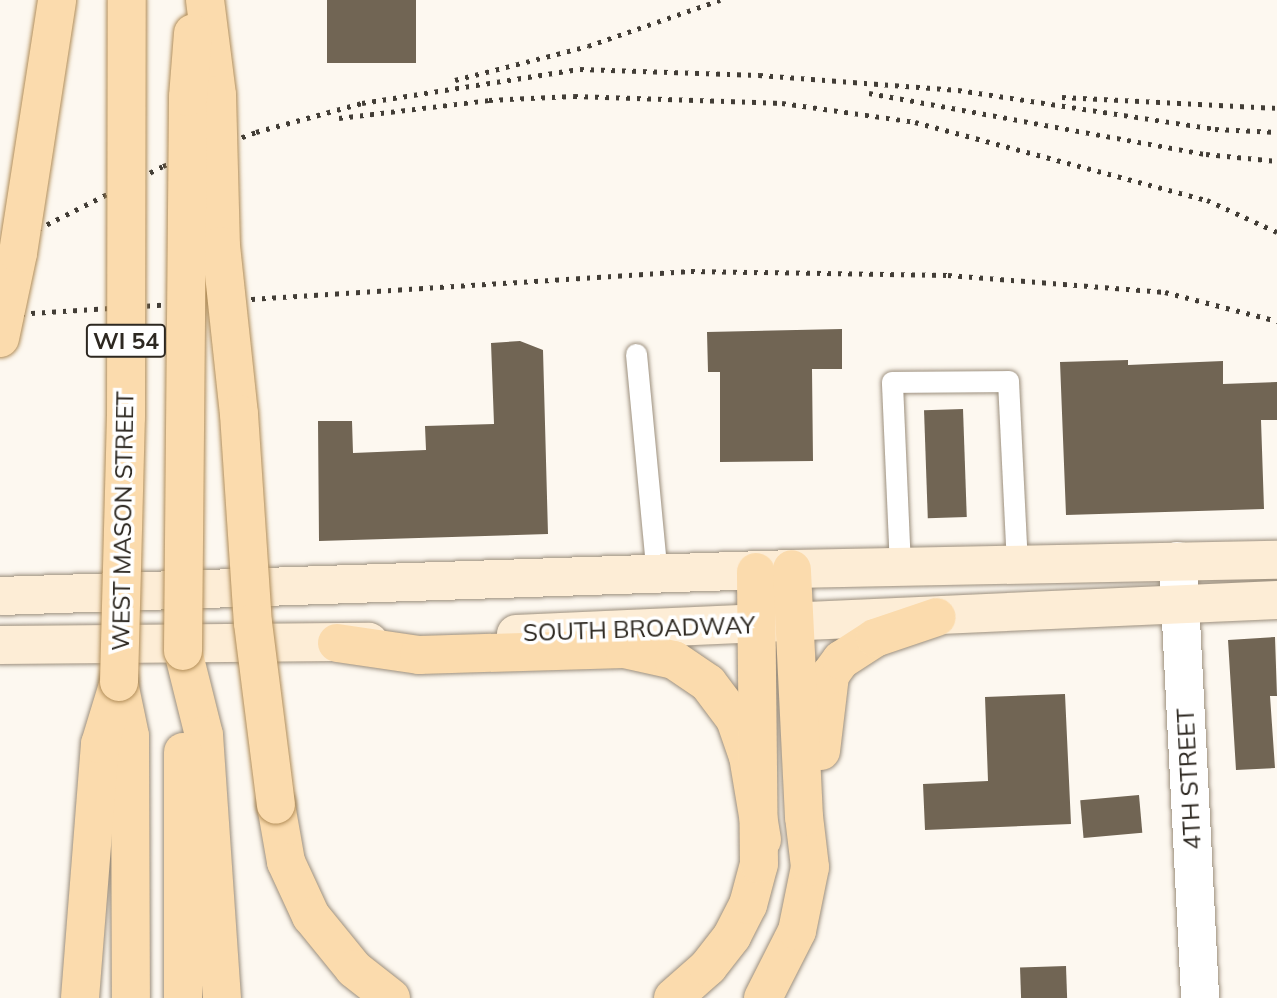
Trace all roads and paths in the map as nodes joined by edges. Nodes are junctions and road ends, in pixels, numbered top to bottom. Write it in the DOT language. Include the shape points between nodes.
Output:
graph roads {
  1 [pos="57,0"];
  2 [pos="127,0"];
  3 [pos="196,0"];
  4 [pos="205,0"];
  5 [pos="0,338"];
  6 [pos="636,354"];
  7 [pos="1277,560"];
  8 [pos="1178,561"];
  9 [pos="1017,564"];
  10 [pos="900,567"];
  11 [pos="774,570"];
  12 [pos="657,575"];
  13 [pos="0,596"];
  14 [pos="1277,600"];
  15 [pos="1180,607"];
  16 [pos="937,617"];
  17 [pos="795,623"];
  18 [pos="757,624"];
  19 [pos="337,643"];
  20 [pos="0,645"];
  21 [pos="183,650"];
  22 [pos="119,682"];
  23 [pos="762,840"];
  24 [pos="810,867"];
  25 [pos="80,998"];
  26 [pos="131,998"];
  27 [pos="183,998"];
  28 [pos="222,998"];
  29 [pos="391,998"];
  30 [pos="673,998"];
  31 [pos="763,998"];
  32 [pos="1200,998"];
  1 -- 5 [label="main road, bridge" via="18,253"];
  2 -- 22 [label="main road, WEST MASON STREET / WI 54, bridge" via="126,417"];
  3 -- 21 [label="main road, WI 54, bridge" via="188,97"];
  4 -- 29 [label="main road, bridge" via="217,95 221,246 239,414 253,623 278,834 298,894 311,916 354,969"];
  6 -- 12 [label="lane"];
  7 -- 8 [label="street"];
  8 -- 9 [label="street"];
  8 -- 15 [label="street, 4TH STREET"];
  9 -- 10 [label="street"];
  9 -- 10 [label="lane" via="1008,381 891,382"];
  10 -- 11 [label="street"];
  11 -- 12 [label="street"];
  11 -- 17 [label="main road"];
  11 -- 18 [label="main road"];
  12 -- 13 [label="street"];
  14 -- 15 [label="street, SOUTH BROADWAY"];
  15 -- 16 [label="street, SOUTH BROADWAY"];
  15 -- 32 [label="street, 4TH STREET"];
  16 -- 17 [label="street, SOUTH BROADWAY"];
  16 -- 24 [label="main road" via="856,648 830,675 820,727 822,826"];
  17 -- 18 [label="street, SOUTH BROADWAY"];
  17 -- 24 [label="main road"];
  18 -- 19 [label="street, SOUTH BROADWAY"];
  18 -- 23 [label="main road"];
  19 -- 20 [label="street, SOUTH BROADWAY"];
  19 -- 23 [label="main road" via="419,655 624,649 674,660 708,682 734,719 748,756"];
  21 -- 27 [label="main road, WI 54"];
  21 -- 28 [label="main road" via="204,735"];
  22 -- 25 [label="main road" via="100,744"];
  22 -- 26 [label="main road, WEST MASON STREET / WI 54" via="130,736"];
  23 -- 30 [label="main road" via="755,883 736,929 708,967"];
  24 -- 31 [label="main road" via="797,930"];
}
